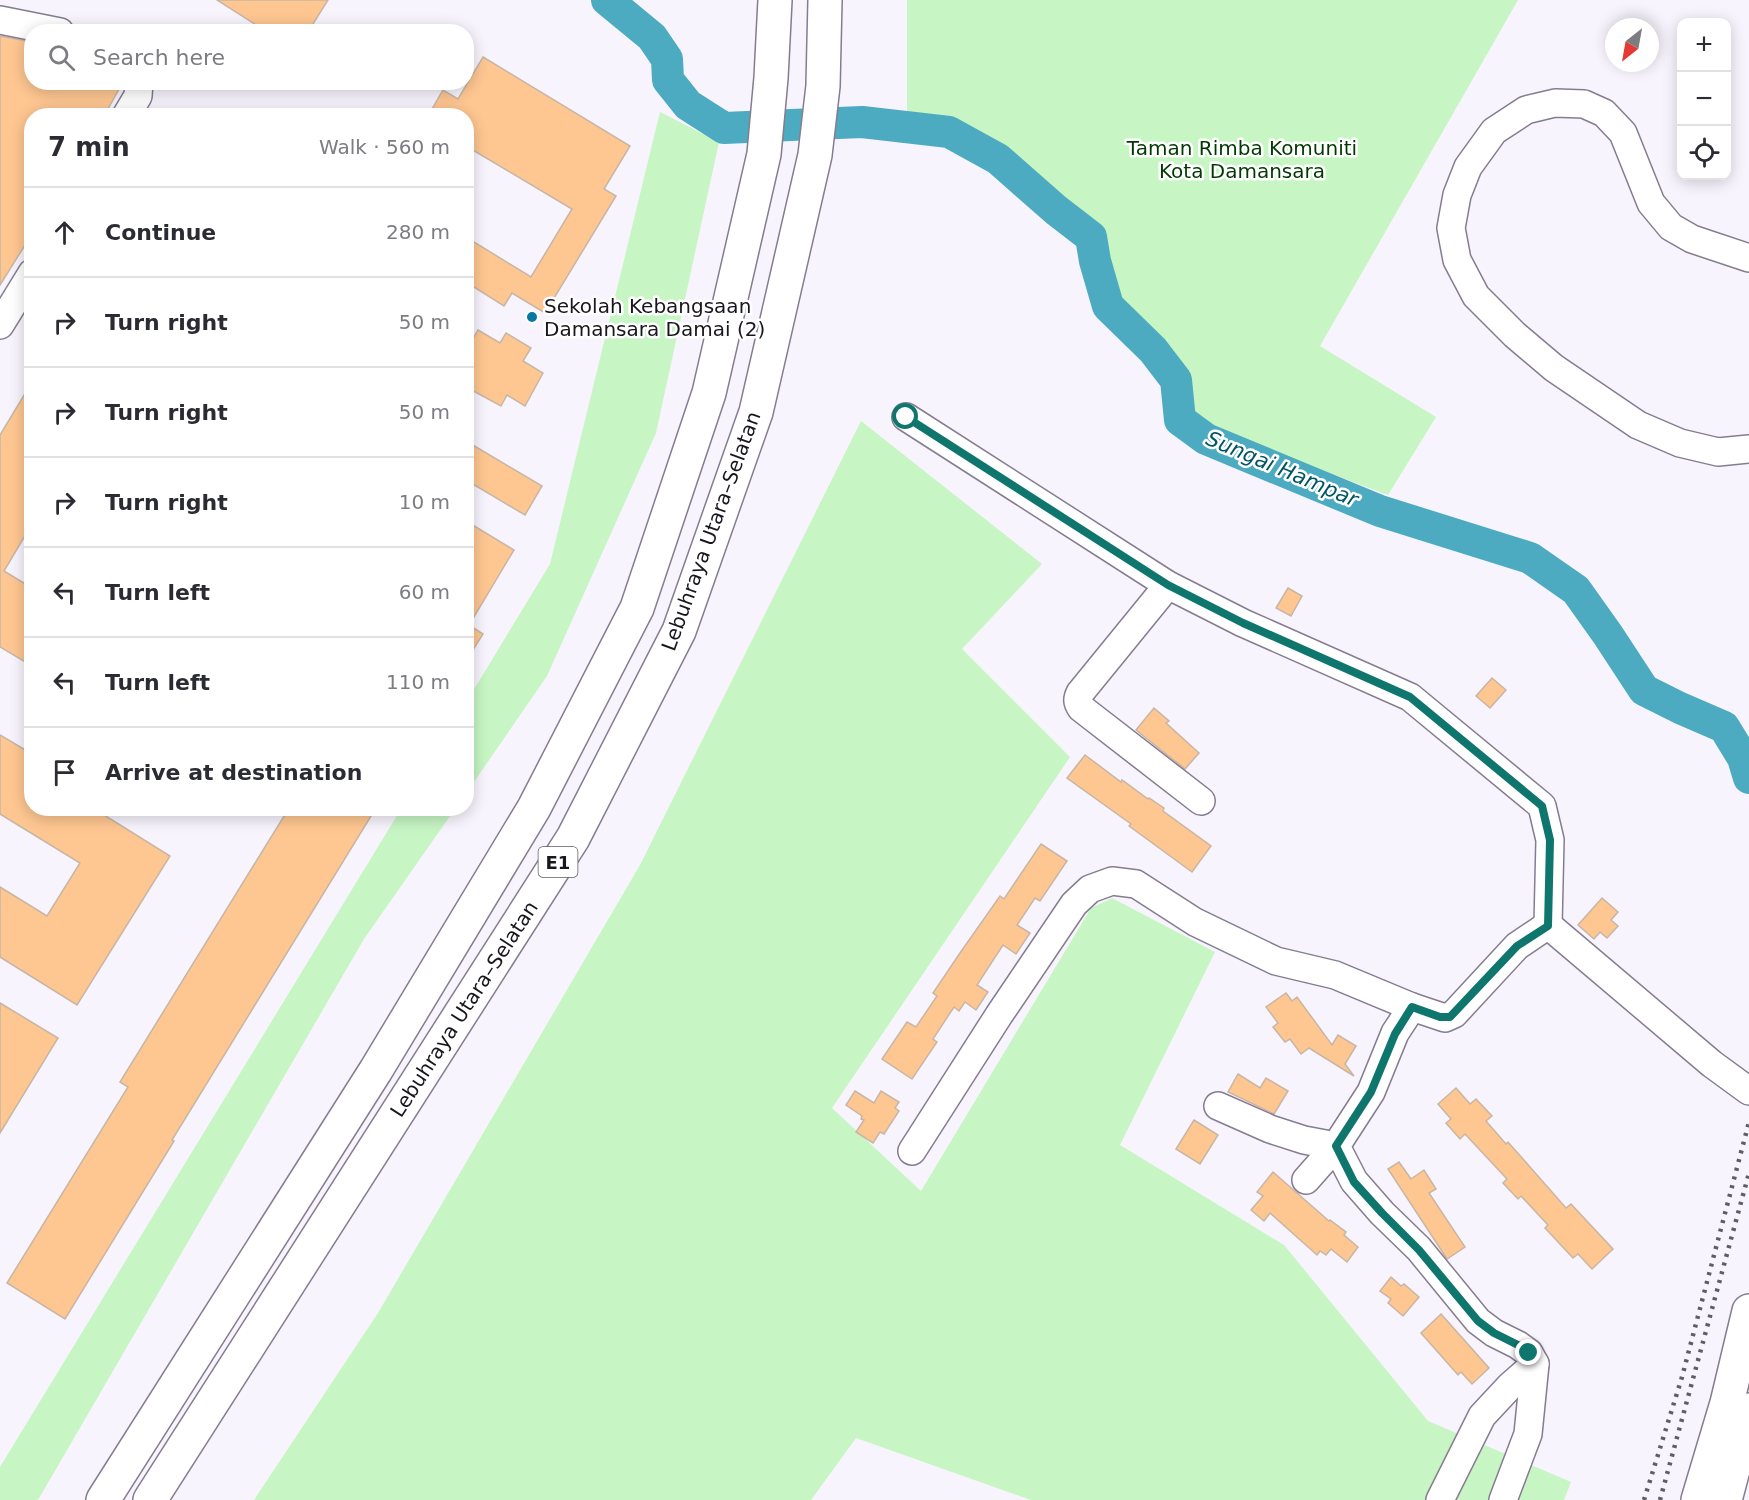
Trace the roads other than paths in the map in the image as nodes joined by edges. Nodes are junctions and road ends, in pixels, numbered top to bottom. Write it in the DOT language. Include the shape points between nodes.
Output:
graph roads {
  1 [pos="775,0"];
  2 [pos="825,0"];
  3 [pos="0,20"];
  4 [pos="24,25"];
  5 [pos="1749,258"];
  6 [pos="24,286"];
  7 [pos="0,325"];
  8 [pos="906,417"];
  9 [pos="1749,449"];
  10 [pos="1168,585"];
  11 [pos="1201,801"];
  12 [pos="1548,926"];
  13 [pos="1412,1007"];
  14 [pos="1749,1091"];
  15 [pos="1218,1106"];
  16 [pos="1336,1146"];
  17 [pos="912,1151"];
  18 [pos="1306,1180"];
  19 [pos="1749,1311"];
  20 [pos="1535,1364"];
  21 [pos="1749,1410"];
  22 [pos="103,1500"];
  23 [pos="150,1500"];
  24 [pos="1440,1500"];
  25 [pos="1503,1500"];
  26 [pos="1698,1500"];
  27 [pos="1725,1500"];
  1 -- 22 [label="highway, Lebuhraya Utara–Selatan / E1" via="764,154 709,393 637,608 534,808 376,1070"];
  2 -- 23 [label="highway, Lebuhraya Utara–Selatan / E1" via="823,86 815,155 756,412 679,631 573,838"];
  3 -- 4 [label="street"];
  5 -- 9 [label="street" via="1692,239 1671,227 1651,203 1623,133 1604,113 1584,104 1555,103 1526,110 1494,131 1468,167 1457,195 1451,228 1457,260 1476,296 1554,368 1638,424 1680,443 1718,452"];
  6 -- 7 [label="street"];
  8 -- 10 [label="street"];
  10 -- 11 [label="street" via="1077,698 1081,708"];
  10 -- 12 [label="street" via="1410,697 1542,806 1550,840"];
  12 -- 13 [label="street" via="1517,946 1450,1017"];
  12 -- 14 [label="street"];
  13 -- 16 [label="street" via="1395,1034 1371,1092"];
  13 -- 17 [label="street" via="1335,975 1276,961 1195,922 1136,884 1112,881 1090,889 1074,904"];
  15 -- 16 [label="street" via="1270,1129"];
  16 -- 18 [label="street"];
  16 -- 20 [label="street" via="1354,1182 1419,1250 1478,1321 1529,1353"];
  19 -- 26 [label="highway"];
  20 -- 24 [label="street" via="1482,1416"];
  20 -- 25 [label="street" via="1528,1434"];
  21 -- 27 [label="highway"];
}
